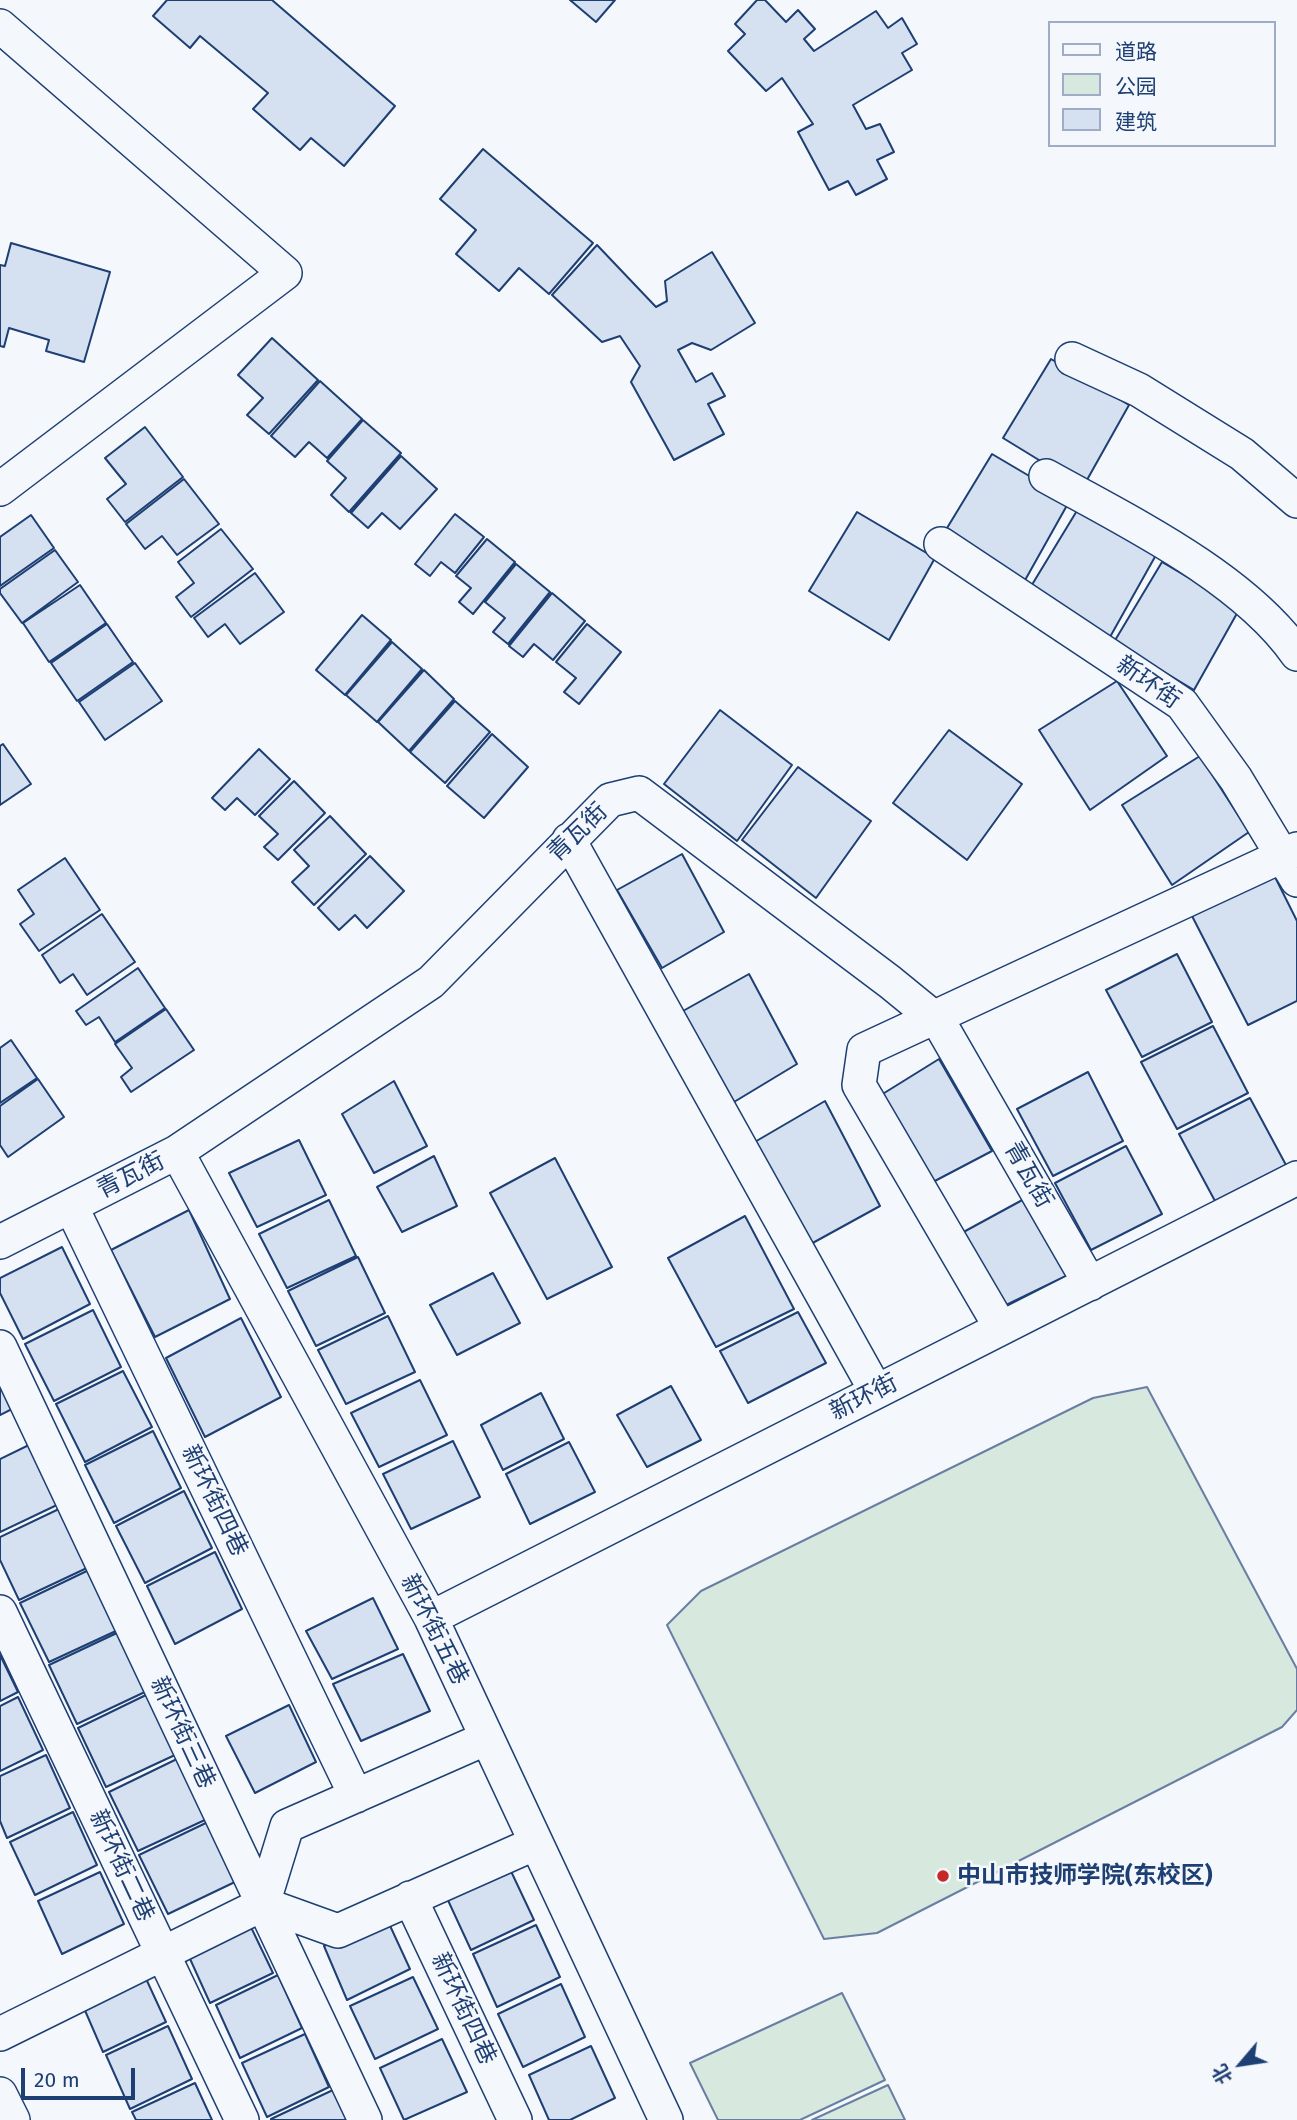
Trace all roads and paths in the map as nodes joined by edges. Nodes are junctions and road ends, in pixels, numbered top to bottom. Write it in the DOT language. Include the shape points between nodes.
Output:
graph roads {
  1 [pos="0,26"];
  2 [pos="1072,359"];
  3 [pos="1046,477"];
  4 [pos="0,489"];
  5 [pos="1297,501"];
  6 [pos="941,544"];
  7 [pos="1297,654"];
  8 [pos="569,840"];
  9 [pos="1293,862"];
  10 [pos="935,1018"];
  11 [pos="177,1152"];
  12 [pos="1297,1178"];
  13 [pos="71,1206"];
  14 [pos="0,1242"];
  15 [pos="1090,1284"];
  16 [pos="1001,1328"];
  17 [pos="0,1347"];
  18 [pos="876,1391"];
  19 [pos="0,1612"];
  20 [pos="431,1618"];
  21 [pos="487,1738"];
  22 [pos="356,1796"];
  23 [pos="536,1843"];
  24 [pos="410,1898"];
  25 [pos="263,1904"];
  26 [pos="163,1954"];
  27 [pos="0,2034"];
  28 [pos="0,2094"];
  29 [pos="13,2120"];
  30 [pos="242,2120"];
  31 [pos="365,2120"];
  32 [pos="515,2120"];
  33 [pos="666,2120"];
  1 -- 4 [label="street" via="285,273"];
  2 -- 5 [label="street" via="1139,390 1242,454"];
  3 -- 7 [label="street" via="1152,535 1241,595"];
  6 -- 9 [label="street, 新环街" via="1182,704"];
  8 -- 10 [label="street, 青瓦街" via="611,800 639,793"];
  8 -- 11 [label="street, 青瓦街" via="431,982"];
  8 -- 18 [label="street"];
  9 -- 10 [label="street"];
  10 -- 15 [label="street, 青瓦街"];
  10 -- 16 [label="street" via="864,1050 859,1085"];
  11 -- 13 [label="street, 青瓦街"];
  11 -- 20 [label="street, 新环街五巷"];
  12 -- 15 [label="street, 新环街"];
  13 -- 14 [label="street, 青瓦街"];
  13 -- 22 [label="street, 新环街四巷"];
  15 -- 16 [label="street, 新环街"];
  16 -- 18 [label="street, 新环街"];
  17 -- 25 [label="street, 新环街三巷"];
  18 -- 20 [label="street, 新环街"];
  19 -- 26 [label="street, 新环街二巷"];
  20 -- 21 [label="street, 新环街五巷"];
  21 -- 22 [label="street"];
  21 -- 23 [label="street, 新环街五巷"];
  22 -- 25 [label="street" via="287,1826"];
  23 -- 24 [label="street"];
  23 -- 33 [label="street, 新环街五巷"];
  24 -- 25 [label="street" via="338,1930"];
  24 -- 32 [label="street, 新环街四巷"];
  25 -- 26 [label="street"];
  25 -- 31 [label="street, 新环街三巷"];
  26 -- 27 [label="street"];
  26 -- 30 [label="street, 新环街二巷"];
  28 -- 29 [label="street"];
}
